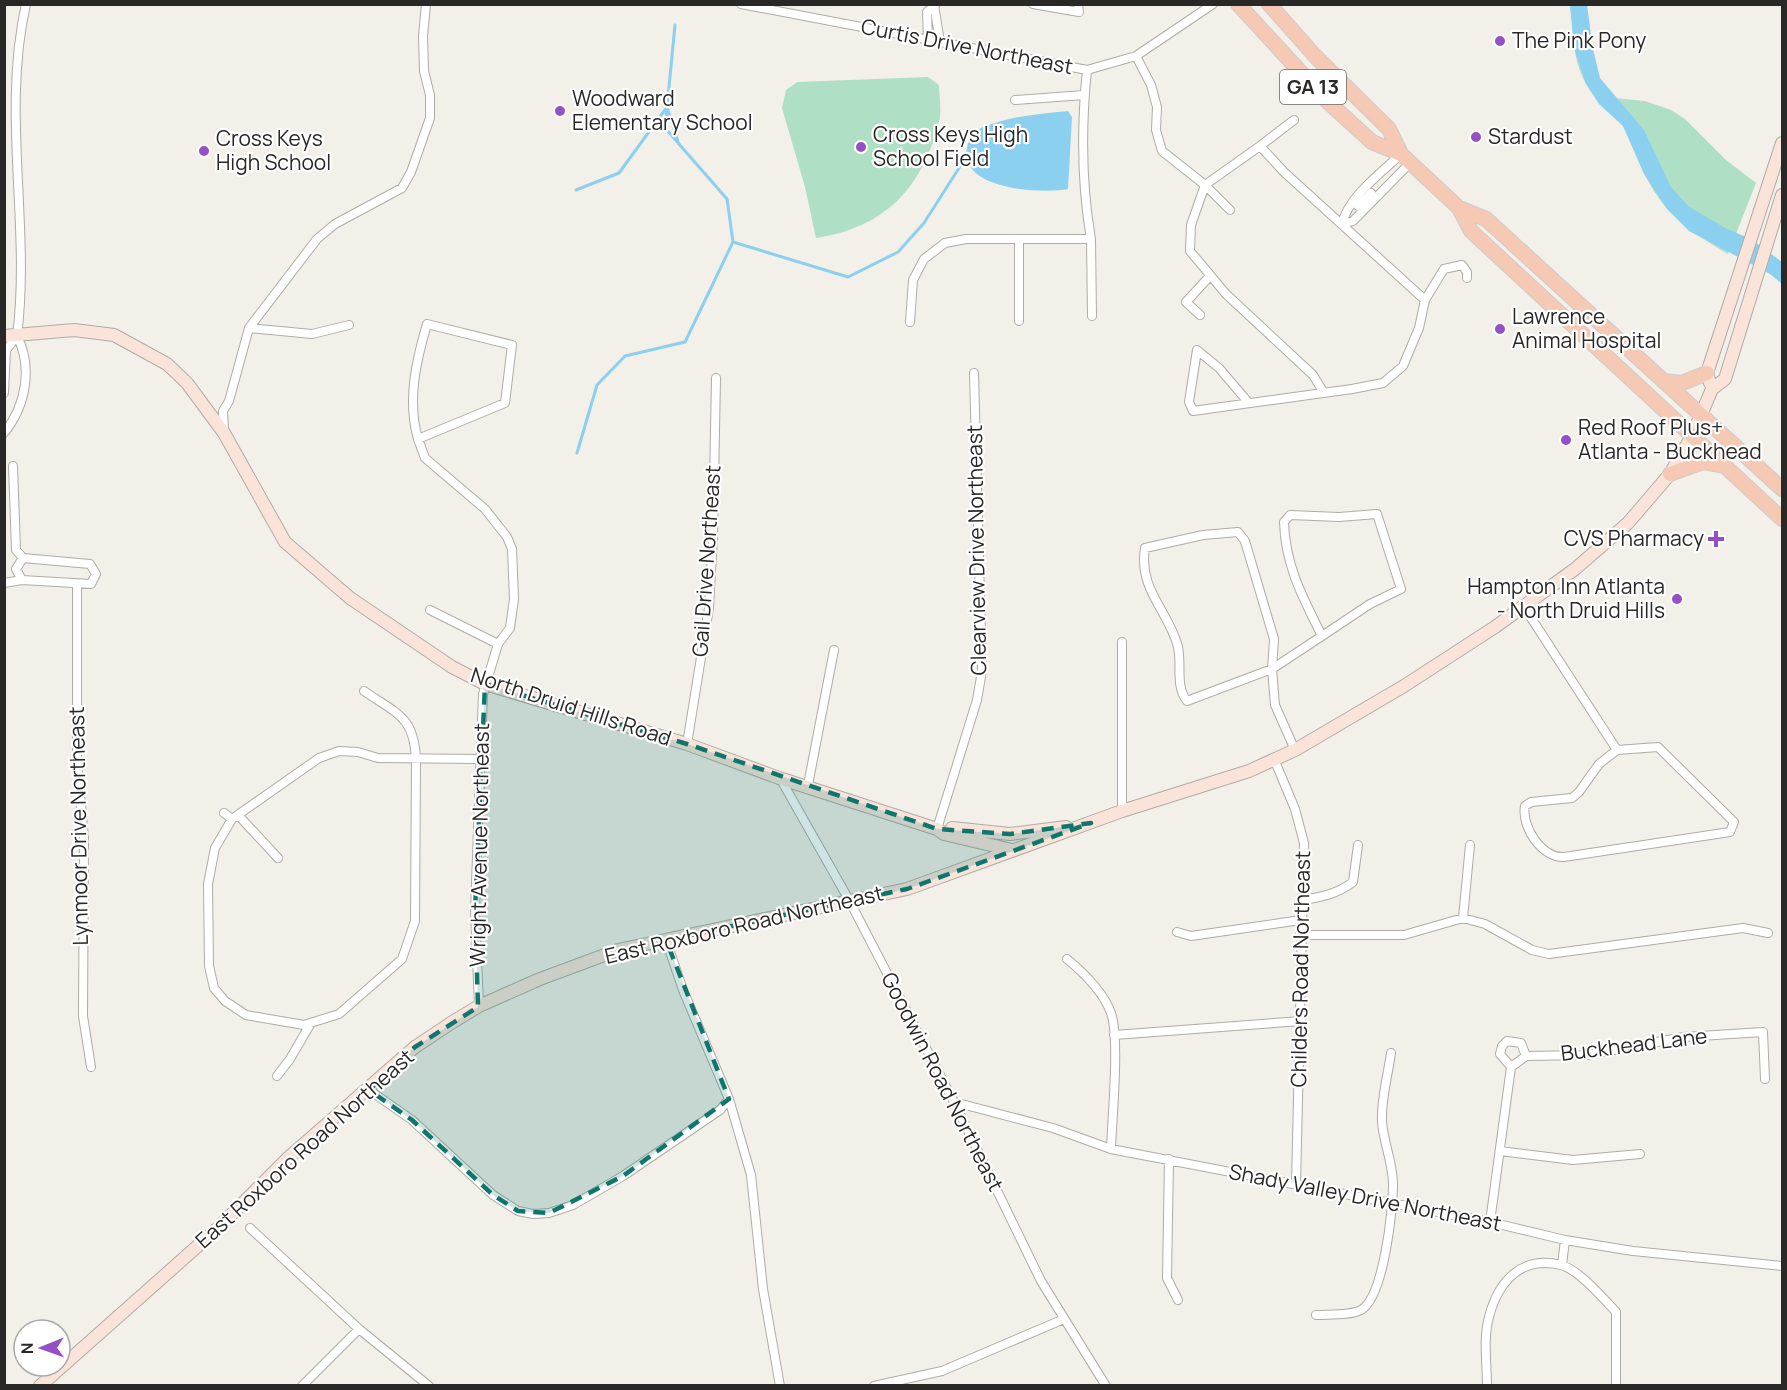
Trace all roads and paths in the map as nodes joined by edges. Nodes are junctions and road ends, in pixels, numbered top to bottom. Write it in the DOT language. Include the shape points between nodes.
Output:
graph roads {
  1 [pos="26,4"];
  2 [pos="426,4"];
  3 [pos="741,4"];
  4 [pos="1033,4"];
  5 [pos="1078,4"];
  6 [pos="1213,4"];
  7 [pos="1238,4"];
  8 [pos="1269,4"];
  9 [pos="932,7"];
  10 [pos="928,39"];
  11 [pos="940,42"];
  12 [pos="1136,56"];
  13 [pos="1087,70"];
  14 [pos="1084,94"];
  15 [pos="1015,100"];
  16 [pos="1294,120"];
  17 [pos="1782,143"];
  18 [pos="1260,146"];
  19 [pos="1406,158"];
  20 [pos="1778,174"];
  21 [pos="1205,185"];
  22 [pos="1371,193"];
  23 [pos="1782,195"];
  24 [pos="1362,203"];
  25 [pos="1459,208"];
  26 [pos="1230,210"];
  27 [pos="1342,224"];
  28 [pos="1019,239"];
  29 [pos="1091,239"];
  30 [pos="1209,277"];
  31 [pos="1467,278"];
  32 [pos="1425,300"];
  33 [pos="1200,315"];
  34 [pos="1092,316"];
  35 [pos="1019,321"];
  36 [pos="910,322"];
  37 [pos="349,326"];
  38 [pos="249,328"];
  39 [pos="11,336"];
  40 [pos="974,373"];
  41 [pos="1707,373"];
  42 [pos="716,378"];
  43 [pos="1663,380"];
  44 [pos="1712,389"];
  45 [pos="4,393"];
  46 [pos="1324,393"];
  47 [pos="1248,402"];
  48 [pos="1702,415"];
  49 [pos="4,433"];
  50 [pos="224,433"];
  51 [pos="1692,435"];
  52 [pos="418,439"];
  53 [pos="13,466"];
  54 [pos="1726,467"];
  55 [pos="1670,474"];
  56 [pos="1782,489"];
  57 [pos="1782,519"];
  58 [pos="23,558"];
  59 [pos="22,580"];
  60 [pos="4,583"];
  61 [pos="77,585"];
  62 [pos="1524,607"];
  63 [pos="430,610"];
  64 [pos="1322,636"];
  65 [pos="1122,642"];
  66 [pos="498,644"];
  67 [pos="834,650"];
  68 [pos="1272,669"];
  69 [pos="485,684"];
  70 [pos="364,692"];
  71 [pos="687,744"];
  72 [pos="1295,750"];
  73 [pos="1617,750"];
  74 [pos="416,759"];
  75 [pos="480,759"];
  76 [pos="1274,759"];
  77 [pos="780,778"];
  78 [pos="808,785"];
  79 [pos="1122,812"];
  80 [pos="232,816"];
  81 [pos="1091,823"];
  82 [pos="937,829"];
  83 [pos="1358,845"];
  84 [pos="1470,845"];
  85 [pos="1016,850"];
  86 [pos="278,858"];
  87 [pos="849,900"];
  88 [pos="1302,900"];
  89 [pos="1463,918"];
  90 [pos="1301,920"];
  91 [pos="1177,932"];
  92 [pos="1768,933"];
  93 [pos="1300,935"];
  94 [pos="666,940"];
  95 [pos="1067,959"];
  96 [pos="480,1006"];
  97 [pos="1301,1022"];
  98 [pos="311,1023"];
  99 [pos="1114,1035"];
  100 [pos="1391,1053"];
  101 [pos="1526,1056"];
  102 [pos="91,1067"];
  103 [pos="1510,1067"];
  104 [pos="277,1076"];
  105 [pos="1765,1079"];
  106 [pos="369,1090"];
  107 [pos="729,1099"];
  108 [pos="954,1102"];
  109 [pos="1111,1149"];
  110 [pos="1500,1151"];
  111 [pos="1640,1154"];
  112 [pos="1169,1160"];
  113 [pos="1296,1184"];
  114 [pos="1393,1205"];
  115 [pos="1490,1222"];
  116 [pos="250,1228"];
  117 [pos="1565,1240"];
  118 [pos="1562,1265"];
  119 [pos="1782,1266"];
  120 [pos="1178,1300"];
  121 [pos="1316,1315"];
  122 [pos="1064,1319"];
  123 [pos="359,1329"];
  124 [pos="40,1386"];
  125 [pos="302,1386"];
  126 [pos="429,1386"];
  127 [pos="780,1386"];
  128 [pos="873,1386"];
  129 [pos="1106,1386"];
  130 [pos="1487,1386"];
  131 [pos="1616,1386"];
  1 -- 39 [label="street" via="14,109 20,233"];
  2 -- 38 [label="street" via="424,71 430,118 411,172 402,188 335,224 316,239"];
  3 -- 10 [label="street, Curtis Drive Northeast"];
  4 -- 5 [label="street" via="1079,12"];
  6 -- 12 [label="street, Curtis Drive Northeast"];
  7 -- 19 [label="main road, GA 13" via="1328,102 1372,142"];
  8 -- 19 [label="main road, GA 13" via="1389,129"];
  9 -- 10 [label="street"];
  9 -- 11 [label="street"];
  10 -- 11 [label="street, Curtis Drive Northeast"];
  11 -- 13 [label="street, Curtis Drive Northeast"];
  12 -- 13 [label="street, Curtis Drive Northeast"];
  12 -- 21 [label="street" via="1151,85 1162,151"];
  13 -- 14 [label="street"];
  14 -- 15 [label="street"];
  14 -- 29 [label="street" via="1084,200"];
  16 -- 18 [label="street"];
  17 -- 20 [label="main road"];
  18 -- 21 [label="street"];
  18 -- 27 [label="street"];
  19 -- 22 [label="street"];
  19 -- 22 [label="street"];
  19 -- 25 [label="main road, GA 13"];
  20 -- 41 [label="main road"];
  21 -- 26 [label="street"];
  21 -- 30 [label="street" via="1191,225 1190,251"];
  22 -- 24 [label="street"];
  22 -- 24 [label="street"];
  23 -- 44 [label="main road" via="1725,379"];
  24 -- 27 [label="street" via="1344,215"];
  24 -- 27 [label="street" via="1353,222"];
  25 -- 43 [label="main road, GA 13" via="1486,219"];
  25 -- 51 [label="main road, GA 13" via="1471,231"];
  27 -- 32 [label="street"];
  28 -- 29 [label="street"];
  28 -- 35 [label="street"];
  28 -- 36 [label="street" via="945,243 924,259 913,280"];
  29 -- 34 [label="street"];
  30 -- 33 [label="street" via="1186,302"];
  30 -- 46 [label="street" via="1313,375"];
  31 -- 32 [label="street" via="1462,265 1444,269"];
  32 -- 46 [label="street" via="1419,328 1403,366 1383,383"];
  37 -- 38 [label="street" via="312,334"];
  38 -- 50 [label="street" via="223,411"];
  39 -- 45 [label="street" via="6,350"];
  39 -- 49 [label="street" via="25,351 24,394"];
  39 -- 50 [label="main road, North Druid Hills Road" via="74,330 114,335 167,364 187,383"];
  40 -- 82 [label="street, Clearview Drive Northeast" via="982,671"];
  41 -- 43 [label="main road" via="1685,382"];
  41 -- 44 [label="main road"];
  42 -- 71 [label="street, Gail Drive Northeast" via="709,608"];
  43 -- 48 [label="main road, GA 13"];
  44 -- 48 [label="main road"];
  46 -- 47 [label="street"];
  47 -- 47 [label="street" via="1219,368 1197,350 1189,402 1193,411"];
  48 -- 51 [label="main road"];
  48 -- 56 [label="main road, GA 13"];
  50 -- 69 [label="main road, North Druid Hills Road" via="285,542 350,598 452,667"];
  51 -- 54 [label="main road, GA 13"];
  51 -- 55 [label="main road"];
  52 -- 52 [label="street, Wright Avenue Northeast" via="411,417 417,359 427,324 512,345 505,402"];
  52 -- 66 [label="street, Wright Avenue Northeast" via="425,458 485,509 512,549 514,599 510,628"];
  53 -- 58 [label="street" via="16,550"];
  54 -- 55 [label="main road" via="1703,462"];
  54 -- 57 [label="main road, GA 13"];
  55 -- 62 [label="main road" via="1628,523"];
  58 -- 59 [label="street" via="16,569"];
  58 -- 61 [label="street" via="90,564 96,574 91,584"];
  59 -- 60 [label="street"];
  59 -- 61 [label="street"];
  61 -- 102 [label="street, Lynmoor Drive Northeast" via="77,761 84,838 83,1016"];
  62 -- 72 [label="main road" via="1404,686"];
  62 -- 73 [label="street"];
  63 -- 66 [label="street"];
  64 -- 64 [label="street" via="1401,589 1377,514 1290,515 1284,522 1288,563"];
  64 -- 68 [label="street"];
  65 -- 79 [label="street"];
  66 -- 69 [label="street, Wright Avenue Northeast"];
  67 -- 78 [label="street"];
  68 -- 68 [label="street" via="1274,639 1245,541 1238,532 1145,548 1149,591 1178,646 1181,693 1187,701"];
  68 -- 72 [label="street" via="1275,705"];
  69 -- 71 [label="main road, North Druid Hills Road"];
  69 -- 75 [label="street, Wright Avenue Northeast"];
  70 -- 74 [label="street" via="406,721 415,738"];
  71 -- 77 [label="main road, North Druid Hills Road"];
  72 -- 76 [label="main road"];
  73 -- 73 [label="street" via="1599,764 1572,798 1525,806 1524,815 1532,834 1545,851 1564,857 1730,832 1734,822 1658,747"];
  74 -- 75 [label="street"];
  74 -- 80 [label="street" via="339,751 319,758"];
  74 -- 98 [label="street" via="415,921 411,938 402,959 339,1014"];
  75 -- 96 [label="street, Wright Avenue Northeast" via="475,911"];
  76 -- 79 [label="main road" via="1249,771"];
  76 -- 88 [label="street, Childers Road Northeast" via="1304,843"];
  77 -- 78 [label="main road, North Druid Hills Road"];
  77 -- 87 [label="street, Goodwin Road Northeast"];
  78 -- 82 [label="main road, North Druid Hills Road"];
  79 -- 81 [label="main road"];
  80 -- 86 [label="street"];
  80 -- 98 [label="street" via="215,848 208,884 209,966 214,988 246,1015 283,1023"];
  81 -- 82 [label="main road" via="1010,834"];
  81 -- 85 [label="main road, East Roxboro Road Northeast"];
  82 -- 85 [label="main road, North Druid Hills Road" via="983,845"];
  83 -- 88 [label="street" via="1353,882 1341,891"];
  84 -- 89 [label="street"];
  85 -- 87 [label="main road, East Roxboro Road Northeast" via="907,889"];
  87 -- 94 [label="main road, East Roxboro Road Northeast"];
  87 -- 108 [label="street, Goodwin Road Northeast"];
  88 -- 90 [label="street, Childers Road Northeast"];
  89 -- 92 [label="street" via="1549,954 1743,928"];
  89 -- 93 [label="street" via="1404,935"];
  90 -- 91 [label="street" via="1191,936"];
  90 -- 93 [label="street, Childers Road Northeast"];
  93 -- 97 [label="street, Childers Road Northeast"];
  94 -- 96 [label="main road, East Roxboro Road Northeast" via="618,950"];
  94 -- 107 [label="street"];
  95 -- 99 [label="street" via="1099,991 1111,1013"];
  96 -- 106 [label="main road, East Roxboro Road Northeast" via="415,1047"];
  97 -- 99 [label="street"];
  97 -- 113 [label="street, Childers Road Northeast"];
  98 -- 104 [label="street"];
  99 -- 109 [label="street"];
  100 -- 114 [label="street" via="1382,1120 1390,1158"];
  101 -- 103 [label="street"];
  101 -- 103 [label="street" via="1521,1043 1507,1041 1500,1054"];
  101 -- 105 [label="street, Buckhead Lane" via="1587,1055 1684,1037 1763,1032"];
  103 -- 110 [label="street"];
  106 -- 107 [label="street" via="412,1120 493,1195 533,1215 573,1205 623,1176 720,1110"];
  106 -- 124 [label="main road, East Roxboro Road Northeast" via="288,1158 218,1228"];
  107 -- 127 [label="street" via="751,1175 763,1289"];
  108 -- 109 [label="street, Shady Valley Drive Northeast" via="1053,1128"];
  108 -- 122 [label="street, Goodwin Road Northeast" via="1041,1281"];
  109 -- 112 [label="street, Shady Valley Drive Northeast"];
  110 -- 111 [label="street" via="1574,1160"];
  110 -- 115 [label="street"];
  112 -- 113 [label="street, Shady Valley Drive Northeast"];
  112 -- 120 [label="street" via="1167,1278"];
  113 -- 114 [label="street, Shady Valley Drive Northeast"];
  114 -- 115 [label="street, Shady Valley Drive Northeast"];
  114 -- 121 [label="street" via="1371,1301 1350,1313"];
  115 -- 117 [label="street, Shady Valley Drive Northeast"];
  116 -- 123 [label="street"];
  117 -- 118 [label="street"];
  117 -- 119 [label="street, Shady Valley Drive Northeast"];
  118 -- 130 [label="street" via="1522,1268 1505,1280 1488,1319"];
  118 -- 131 [label="street" via="1598,1292 1616,1312"];
  122 -- 128 [label="street" via="942,1371"];
  122 -- 129 [label="street, Goodwin Road Northeast"];
  123 -- 125 [label="street"];
  123 -- 126 [label="street"];
}
